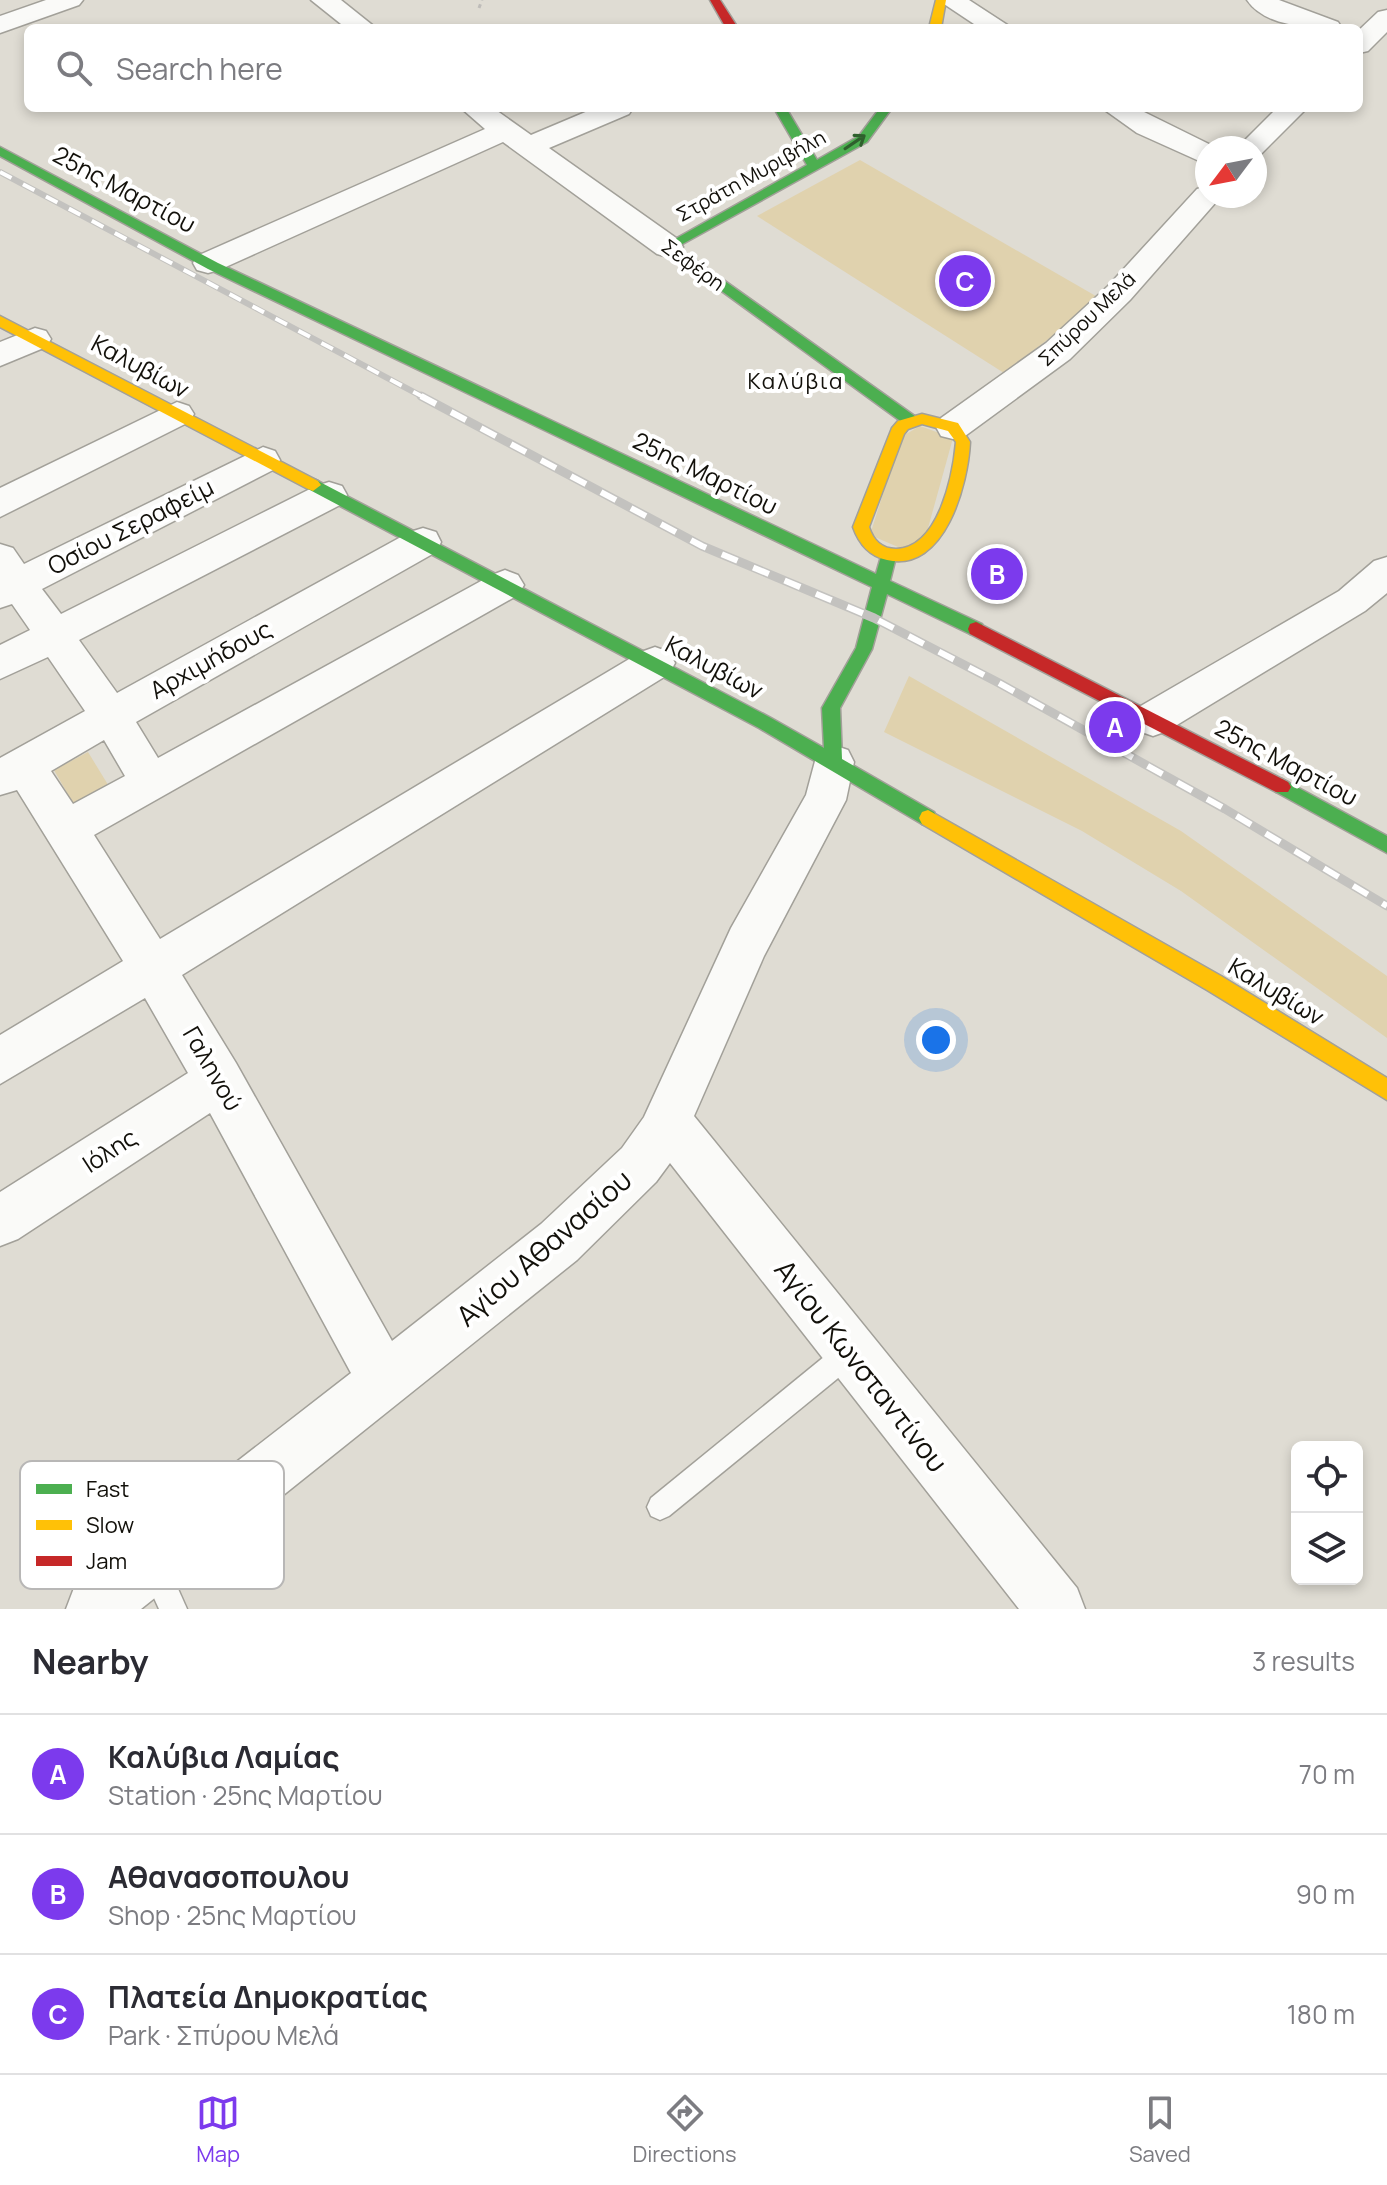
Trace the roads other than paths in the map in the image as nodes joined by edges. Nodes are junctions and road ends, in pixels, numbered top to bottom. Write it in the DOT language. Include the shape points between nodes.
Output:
graph roads {
  1 [pos="70,0"];
  2 [pos="324,0"];
  3 [pos="715,0"];
  4 [pos="941,0"];
  5 [pos="951,0"];
  6 [pos="1260,0"];
  7 [pos="1387,18"];
  8 [pos="5,19"];
  9 [pos="357,24"];
  10 [pos="730,24"];
  11 [pos="936,24"];
  12 [pos="992,24"];
  13 [pos="1317,24"];
  14 [pos="1363,39"];
  15 [pos="481,112"];
  16 [pos="605,112"];
  17 [pos="782,112"];
  18 [pos="883,112"];
  19 [pos="1123,112"];
  20 [pos="1289,112"];
  21 [pos="1264,136"];
  22 [pos="517,138"];
  23 [pos="1195,149"];
  24 [pos="0,151"];
  25 [pos="815,167"];
  26 [pos="1195,208"];
  27 [pos="668,247"];
  28 [pos="208,263"];
  29 [pos="10,335"];
  30 [pos="177,414"];
  31 [pos="911,421"];
  32 [pos="953,427"];
  33 [pos="263,460"];
  34 [pos="329,495"];
  35 [pos="0,504"];
  36 [pos="423,542"];
  37 [pos="888,556"];
  38 [pos="1387,571"];
  39 [pos="6,578"];
  40 [pos="505,585"];
  41 [pos="883,585"];
  42 [pos="54,635"];
  43 [pos="0,663"];
  44 [pos="655,663"];
  45 [pos="111,716"];
  46 [pos="1153,719"];
  47 [pos="833,762"];
  48 [pos="12,772"];
  49 [pos="151,784"];
  50 [pos="67,829"];
  51 [pos="1387,845"];
  52 [pos="153,968"];
  53 [pos="0,1061"];
  54 [pos="219,1080"];
  55 [pos="1387,1090"];
  56 [pos="668,1122"];
  57 [pos="0,1221"];
  58 [pos="850,1352"];
  59 [pos="385,1382"];
  60 [pos="284,1475"];
  61 [pos="660,1507"];
  62 [pos="154,1589"];
  63 [pos="95,1609"];
  64 [pos="1056,1609"];
  1 -- 8 [label="street"];
  2 -- 9 [label="street"];
  3 -- 10 [label="street"];
  4 -- 11 [label="street"];
  5 -- 12 [label="street"];
  6 -- 13 [label="street"];
  7 -- 14 [label="street"];
  15 -- 22 [label="street, Σεφέρη"];
  16 -- 22 [label="street"];
  17 -- 25 [label="street"];
  25 -- 18 [label="street, Στράτη Μυριβήλη, one-way" via="863,139"];
  19 -- 23 [label="street"];
  20 -- 21 [label="street"];
  22 -- 27 [label="street, Σεφέρη"];
  22 -- 28 [label="street"];
  24 -- 28 [label="street, 25ης Μαρτίου"];
  25 -- 27 [label="street, Στράτη Μυριβήλη"];
  26 -- 32 [label="street, Σπύρου Μελά" via="1058,351"];
  27 -- 31 [label="street, Σεφέρη"];
  28 -- 41 [label="street, 25ης Μαρτίου"];
  29 -- 30 [label="street, Καλυβίων"];
  30 -- 33 [label="street, Καλυβίων"];
  30 -- 35 [label="street"];
  31 -- 32 [label="street" via="933,419"];
  31 -- 37 [label="street" via="897,432 861,527 868,544"];
  32 -- 37 [label="street" via="963,450 931,545 913,556"];
  33 -- 34 [label="street, Καλυβίων"];
  33 -- 39 [label="street, Οσίου Σεραφείμ"];
  34 -- 36 [label="street, Καλυβίων"];
  34 -- 42 [label="street"];
  36 -- 40 [label="street, Καλυβίων"];
  36 -- 45 [label="street, Αρχιμήδους"];
  37 -- 41 [label="street"];
  38 -- 46 [label="street" via="1352,601"];
  39 -- 42 [label="street"];
  40 -- 44 [label="street, Καλυβίων"];
  40 -- 49 [label="street"];
  41 -- 46 [label="street, 25ης Μαρτίου"];
  41 -- 47 [label="street" via="864,649 831,708"];
  42 -- 43 [label="street"];
  42 -- 45 [label="street"];
  44 -- 47 [label="street, Καλυβίων"];
  44 -- 52 [label="street"];
  45 -- 48 [label="street, Αρχιμήδους"];
  45 -- 49 [label="street"];
  46 -- 51 [label="street, 25ης Μαρτίου"];
  47 -- 55 [label="street, Καλυβίων"];
  47 -- 56 [label="street, Αγίου Αθανασίου" via="825,800 747,943"];
  48 -- 50 [label="street, Γαληνού"];
  49 -- 50 [label="street"];
  50 -- 52 [label="street, Γαληνού"];
  52 -- 53 [label="street"];
  52 -- 54 [label="street, Γαληνού"];
  54 -- 57 [label="street, Ιόλης"];
  54 -- 59 [label="street, Γαληνού"];
  56 -- 58 [label="street, Αγίου Κωνσταντίνου"];
  56 -- 59 [label="street, Αγίου Αθανασίου" via="639,1165 559,1242"];
  58 -- 61 [label="lane"];
  58 -- 64 [label="street, Αγίου Κωνσταντίνου"];
  59 -- 60 [label="street, Αγίου Αθανασίου"];
  62 -- 63 [label="street, Αγίου Αθανασίου"];
}
